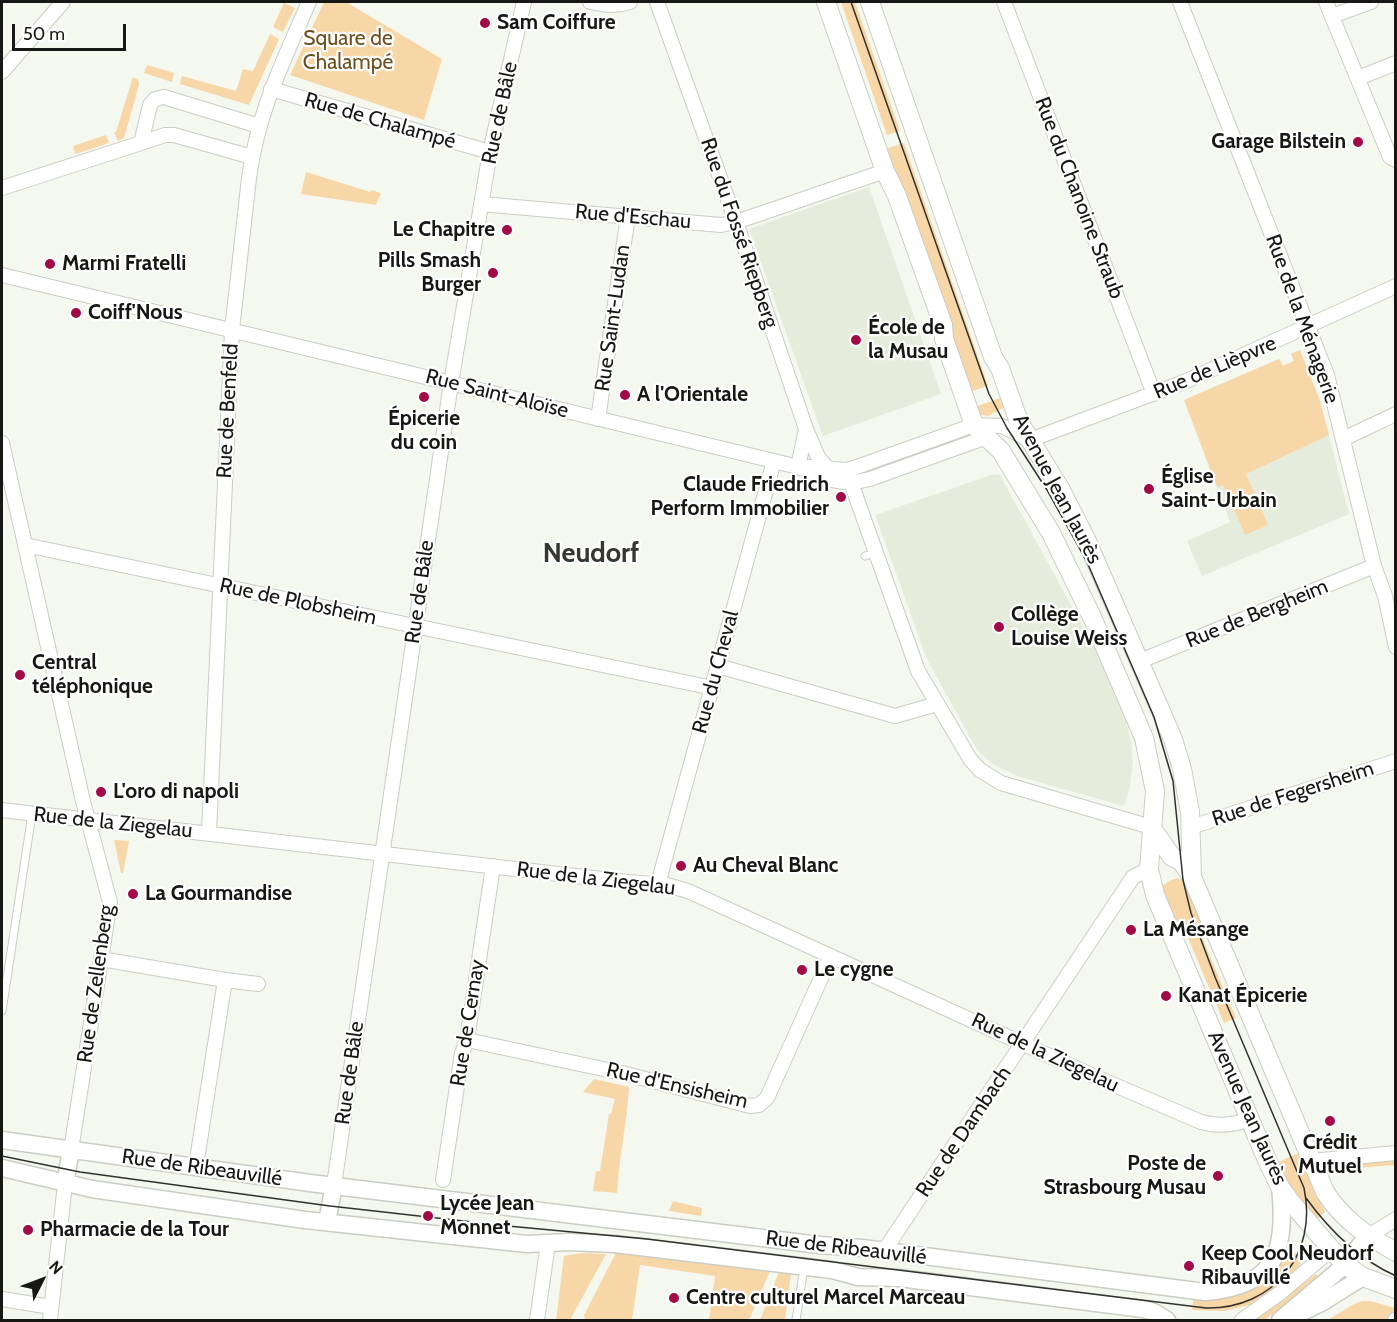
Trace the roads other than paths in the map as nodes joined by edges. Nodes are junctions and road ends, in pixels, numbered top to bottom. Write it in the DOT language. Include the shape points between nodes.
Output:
graph roads {
  1 [pos="63,2"];
  2 [pos="309,2"];
  3 [pos="524,2"];
  4 [pos="590,2"];
  5 [pos="630,2"];
  6 [pos="657,2"];
  7 [pos="825,2"];
  8 [pos="870,2"];
  9 [pos="1004,2"];
  10 [pos="1180,2"];
  11 [pos="1326,2"];
  12 [pos="1371,2"];
  13 [pos="1332,16"];
  14 [pos="1395,63"];
  15 [pos="2,72"];
  16 [pos="1358,78"];
  17 [pos="271,89"];
  18 [pos="259,126"];
  19 [pos="141,143"];
  20 [pos="490,153"];
  21 [pos="252,157"];
  22 [pos="1395,160"];
  23 [pos="885,171"];
  24 [pos="2,188"];
  25 [pos="481,204"];
  26 [pos="628,216"];
  27 [pos="736,222"];
  28 [pos="2,275"];
  29 [pos="1395,286"];
  30 [pos="1307,325"];
  31 [pos="232,330"];
  32 [pos="451,383"];
  33 [pos="1154,394"];
  34 [pos="1395,414"];
  35 [pos="598,419"];
  36 [pos="806,429"];
  37 [pos="981,431"];
  38 [pos="1342,439"];
  39 [pos="1030,440"];
  40 [pos="2,443"];
  41 [pos="1001,451"];
  42 [pos="774,461"];
  43 [pos="798,467"];
  44 [pos="5,471"];
  45 [pos="850,474"];
  46 [pos="821,477"];
  47 [pos="25,545"];
  48 [pos="1374,566"];
  49 [pos="220,585"];
  50 [pos="1390,594"];
  51 [pos="415,626"];
  52 [pos="1395,647"];
  53 [pos="1140,661"];
  54 [pos="718,666"];
  55 [pos="713,687"];
  56 [pos="937,704"];
  57 [pos="1395,761"];
  58 [pos="2,810"];
  59 [pos="32,814"];
  60 [pos="89,820"];
  61 [pos="1151,827"];
  62 [pos="1191,827"];
  63 [pos="209,833"];
  64 [pos="381,853"];
  65 [pos="1172,857"];
  66 [pos="493,866"];
  67 [pos="1149,868"];
  68 [pos="1192,877"];
  69 [pos="659,884"];
  70 [pos="831,956"];
  71 [pos="101,959"];
  72 [pos="225,980"];
  73 [pos="258,984"];
  74 [pos="2,1011"];
  75 [pos="467,1040"];
  76 [pos="1023,1043"];
  77 [pos="1250,1119"];
  78 [pos="2,1140"];
  79 [pos="71,1150"];
  80 [pos="1395,1153"];
  81 [pos="1311,1161"];
  82 [pos="196,1166"];
  83 [pos="2,1168"];
  84 [pos="443,1180"];
  85 [pos="65,1184"];
  86 [pos="334,1185"];
  87 [pos="1280,1187"];
  88 [pos="1395,1219"];
  89 [pos="327,1222"];
  90 [pos="1367,1237"];
  91 [pos="548,1244"];
  92 [pos="1332,1249"];
  93 [pos="884,1251"];
  94 [pos="1395,1252"];
  95 [pos="1344,1264"];
  96 [pos="804,1267"];
  97 [pos="1363,1277"];
  98 [pos="1395,1288"];
  99 [pos="2,1299"];
  100 [pos="50,1314"];
  101 [pos="537,1320"];
  102 [pos="796,1320"];
  103 [pos="1167,1320"];
  104 [pos="1242,1320"];
  105 [pos="1280,1320"];
  106 [pos="1286,1320"];
  1 -- 15 [label="street"];
  2 -- 17 [label="street, Rue de Benfeld"];
  3 -- 20 [label="street, Rue de Bâle"];
  4 -- 5 [label="street" via="619,6"];
  6 -- 27 [label="street, Rue du Fossé Riepberg"];
  7 -- 23 [label="main road, Avenue Jean Jaurès"];
  8 -- 39 [label="main road, Avenue Jean Jaurès" via="993,357"];
  9 -- 33 [label="street, Rue du Chanoine Straub"];
  10 -- 30 [label="street, Rue de la Ménagerie"];
  11 -- 13 [label="street"];
  12 -- 13 [label="street"];
  13 -- 16 [label="street"];
  14 -- 16 [label="street"];
  16 -- 22 [label="street" via="1390,157"];
  17 -- 18 [label="street, Rue de Benfeld"];
  17 -- 20 [label="street, Rue de Chalampé"];
  18 -- 19 [label="street" via="164,98 155,99"];
  18 -- 21 [label="street, Rue de Benfeld"];
  19 -- 21 [label="street" via="174,135"];
  19 -- 24 [label="street"];
  20 -- 25 [label="street, Rue de Bâle"];
  21 -- 31 [label="street, Rue de Benfeld"];
  23 -- 27 [label="street, Rue d'Eschau"];
  23 -- 37 [label="main road, Avenue Jean Jaurès"];
  25 -- 26 [label="street, Rue d'Eschau"];
  25 -- 32 [label="street, Rue de Bâle"];
  26 -- 27 [label="street, Rue d'Eschau" via="721,225"];
  26 -- 35 [label="street, Rue Saint-Ludan"];
  27 -- 36 [label="street, Rue du Fossé Riepberg"];
  28 -- 31 [label="street, Rue Saint-Aloïse"];
  29 -- 30 [label="street, Rue de Lièpvre"];
  30 -- 33 [label="street, Rue de Lièpvre"];
  30 -- 38 [label="street, Rue de la Ménagerie" via="1327,375"];
  31 -- 32 [label="street, Rue Saint-Aloïse"];
  31 -- 49 [label="street, Rue de Benfeld"];
  32 -- 35 [label="street, Rue Saint-Aloïse"];
  32 -- 51 [label="street, Rue de Bâle"];
  33 -- 39 [label="street, Rue de Lièpvre"];
  34 -- 38 [label="street"];
  35 -- 42 [label="street, Rue Saint-Aloïse"];
  36 -- 43 [label="street"];
  36 -- 46 [label="street, Rue du Fossé Riepberg" via="819,459"];
  37 -- 39 [label="street, Rue Saint-Aloïse" via="1002,426"];
  37 -- 41 [label="main road, Avenue Jean Jaurès"];
  37 -- 45 [label="street, Rue Saint-Aloïse" via="870,479"];
  38 -- 48 [label="street, Rue de la Ménagerie"];
  39 -- 41 [label="main road"];
  39 -- 53 [label="main road, Avenue Jean Jaurès" via="1086,539"];
  40 -- 44 [label="street, Rue de Zellenberg"];
  41 -- 61 [label="main road, Avenue Jean Jaurès" via="1051,533 1137,719 1155,786"];
  42 -- 43 [label="street, Rue Saint-Aloïse"];
  42 -- 54 [label="street, Rue du Cheval"];
  43 -- 46 [label="street, Rue Saint-Aloïse"];
  44 -- 47 [label="street, Rue de Zellenberg"];
  45 -- 46 [label="street, Rue Saint-Aloïse" via="832,480"];
  45 -- 56 [label="street" via="870,554 918,672"];
  47 -- 49 [label="street, Rue de Plobsheim"];
  47 -- 60 [label="street, Rue de Zellenberg"];
  48 -- 50 [label="street, Rue de la Ménagerie"];
  48 -- 53 [label="street, Rue de Bergheim"];
  49 -- 51 [label="street, Rue de Plobsheim"];
  49 -- 63 [label="street, Rue de Benfeld"];
  50 -- 52 [label="street, Rue de la Ménagerie"];
  51 -- 55 [label="street, Rue de Plobsheim"];
  51 -- 64 [label="street, Rue de Bâle"];
  53 -- 62 [label="main road, Avenue Jean Jaurès" via="1173,739"];
  54 -- 55 [label="street, Rue du Cheval"];
  54 -- 56 [label="street" via="895,716"];
  55 -- 69 [label="street, Rue du Cheval"];
  56 -- 61 [label="street" via="970,759 990,777"];
  57 -- 62 [label="street, Rue de Fegersheim"];
  58 -- 59 [label="street, Rue de la Ziegelau"];
  59 -- 60 [label="street, Rue de la Ziegelau"];
  59 -- 74 [label="lane"];
  60 -- 63 [label="street, Rue de la Ziegelau"];
  60 -- 71 [label="street, Rue de Zellenberg" via="110,902"];
  61 -- 65 [label="main road, Avenue Jean Jaurès"];
  61 -- 67 [label="main road, Avenue Jean Jaurès"];
  62 -- 68 [label="main road, Avenue Jean Jaurès"];
  63 -- 64 [label="street, Rue de la Ziegelau"];
  64 -- 66 [label="street, Rue de la Ziegelau"];
  64 -- 86 [label="street, Rue de Bâle"];
  65 -- 67 [label="main road"];
  65 -- 68 [label="main road, Avenue Jean Jaurès" via="1181,861"];
  66 -- 69 [label="street, Rue de la Ziegelau"];
  66 -- 75 [label="street, Rue de Cernay"];
  67 -- 76 [label="street, Rue de Dambach" via="1133,877"];
  67 -- 77 [label="main road, Avenue Jean Jaurès" via="1155,895"];
  68 -- 81 [label="main road, Avenue Jean Jaurès"];
  69 -- 70 [label="street, Rue de la Ziegelau" via="688,891"];
  70 -- 75 [label="street, Rue d'Ensisheim" via="767,1098 759,1105"];
  70 -- 76 [label="street, Rue de la Ziegelau"];
  71 -- 72 [label="street"];
  71 -- 79 [label="street, Rue de Zellenberg"];
  72 -- 73 [label="street"];
  72 -- 82 [label="street"];
  75 -- 84 [label="street, Rue de Cernay"];
  76 -- 77 [label="street, Rue de la Ziegelau" via="1201,1122 1223,1125"];
  76 -- 93 [label="street, Rue de Dambach"];
  77 -- 87 [label="main road, Avenue Jean Jaurès"];
  78 -- 79 [label="street, Rue de Ribeauvillé"];
  79 -- 82 [label="street, Rue de Ribeauvillé"];
  79 -- 85 [label="street"];
  80 -- 81 [label="street"];
  81 -- 90 [label="main road, Avenue Jean Jaurès" via="1332,1204"];
  82 -- 86 [label="street, Rue de Ribeauvillé"];
  83 -- 85 [label="street, Rue de Ribeauvillé"];
  85 -- 89 [label="street, Rue de Ribeauvillé"];
  85 -- 100 [label="street"];
  86 -- 89 [label="street"];
  86 -- 93 [label="street, Rue de Ribeauvillé"];
  87 -- 92 [label="main road, Avenue Jean Jaurès"];
  87 -- 93 [label="street, Rue de Ribeauvillé" via="1281,1243 1273,1261 1249,1283 1213,1292"];
  88 -- 90 [label="street"];
  89 -- 91 [label="street, Rue de Ribeauvillé"];
  90 -- 92 [label="street"];
  90 -- 94 [label="main road, Avenue Jean Jaurès"];
  90 -- 95 [label="street"];
  91 -- 96 [label="street, Rue de Ribeauvillé" via="615,1244"];
  91 -- 101 [label="street"];
  92 -- 95 [label="main road, Avenue Jean Jaurès"];
  92 -- 104 [label="street"];
  95 -- 97 [label="main road, Avenue Jean Jaurès"];
  95 -- 105 [label="street"];
  96 -- 102 [label="lane"];
  96 -- 103 [label="street, Rue de Ribeauvillé" via="858,1277 899,1278 1143,1309"];
  97 -- 98 [label="main road, Avenue Jean Jaurès"];
  97 -- 106 [label="street" via="1309,1311"];
  99 -- 100 [label="street"];
}
